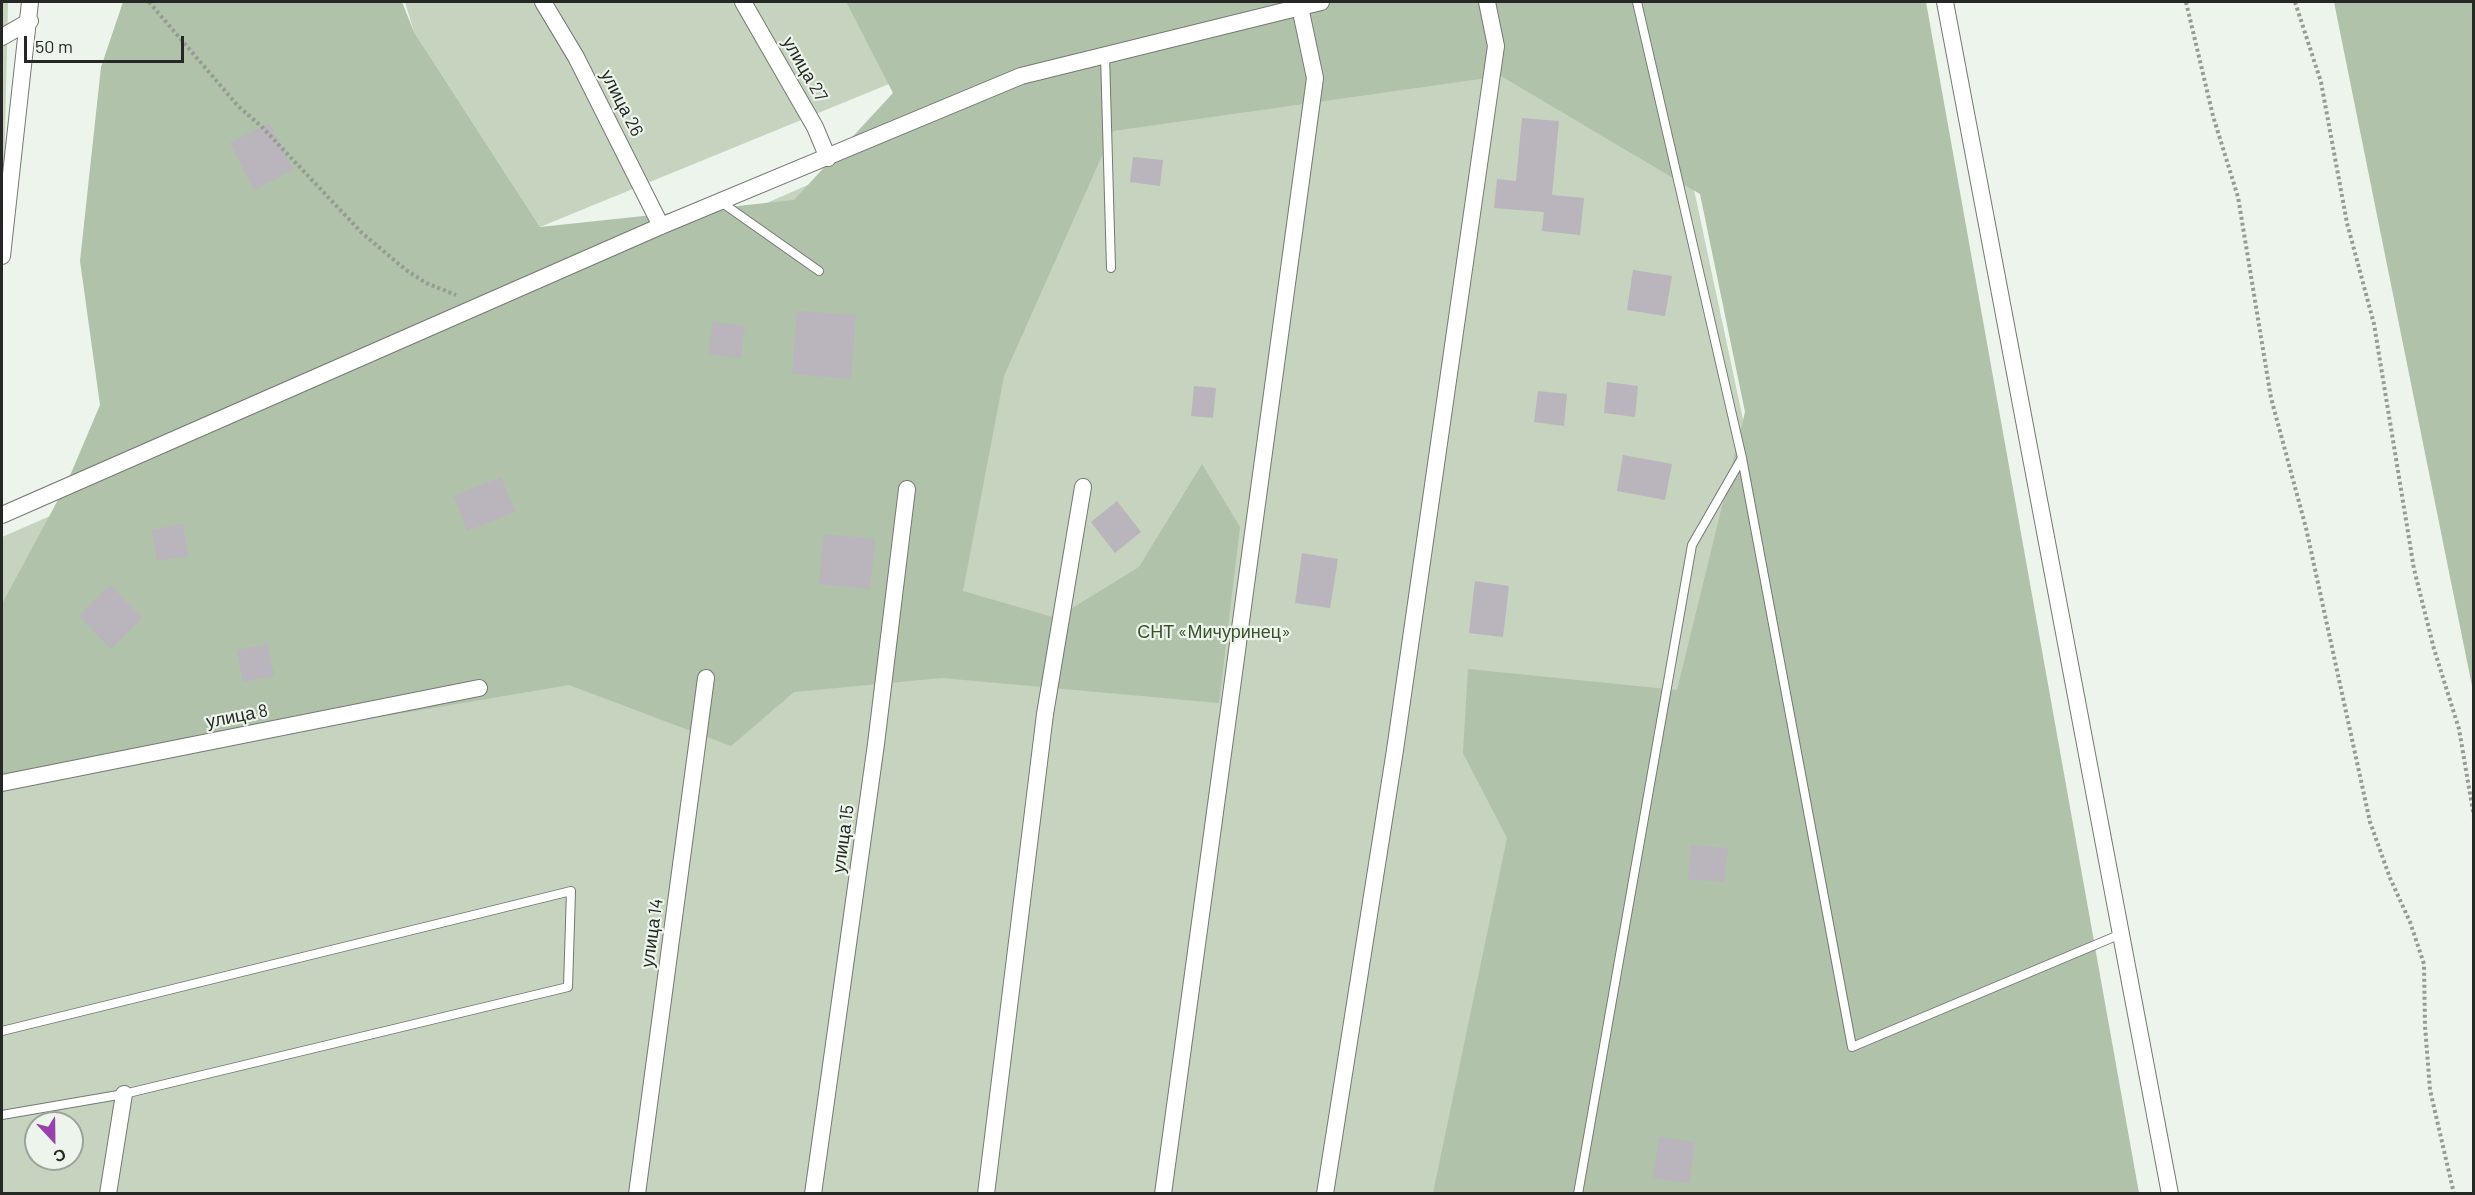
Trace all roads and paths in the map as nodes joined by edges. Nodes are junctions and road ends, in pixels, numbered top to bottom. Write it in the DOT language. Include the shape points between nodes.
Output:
graph roads {
  1 [pos="30,2"];
  2 [pos="149,2"];
  3 [pos="543,2"];
  4 [pos="743,2"];
  5 [pos="1321,2"];
  6 [pos="1487,2"];
  7 [pos="1637,2"];
  8 [pos="1945,2"];
  9 [pos="2186,2"];
  10 [pos="2295,2"];
  11 [pos="1300,7"];
  12 [pos="30,21"];
  13 [pos="2,37"];
  14 [pos="1105,55"];
  15 [pos="828,158"];
  16 [pos="720,202"];
  17 [pos="661,226"];
  18 [pos="2,246"];
  19 [pos="1111,268"];
  20 [pos="819,271"];
  21 [pos="481,305"];
  22 [pos="1742,458"];
  23 [pos="1083,487"];
  24 [pos="907,489"];
  25 [pos="2,515"];
  26 [pos="706,678"];
  27 [pos="479,688"];
  28 [pos="2,783"];
  29 [pos="2474,817"];
  30 [pos="2121,934"];
  31 [pos="2,1031"];
  32 [pos="124,1094"];
  33 [pos="2,1115"];
  34 [pos="108,1194"];
  35 [pos="637,1194"];
  36 [pos="813,1194"];
  37 [pos="986,1194"];
  38 [pos="1164,1194"];
  39 [pos="1325,1194"];
  40 [pos="1578,1194"];
  41 [pos="2170,1194"];
  42 [pos="2454,1194"];
  1 -- 12 [label="street"];
  2 -- 21 [label="path" via="238,106 362,232 426,283"];
  3 -- 17 [label="street, улица 26" via="576,57"];
  4 -- 15 [label="street, улица 27" via="815,127"];
  5 -- 11 [label="street"];
  6 -- 39 [label="street" via="1496,46 1395,750"];
  7 -- 22 [label="lane"];
  8 -- 30 [label="street"];
  9 -- 42 [label="path" via="2213,116 2238,197 2271,398 2306,528 2370,822 2424,964 2430,1090"];
  10 -- 29 [label="path" via="2321,82 2347,224 2374,324 2414,569 2459,729"];
  11 -- 14 [label="street"];
  11 -- 38 [label="street" via="1315,78"];
  12 -- 13 [label="street"];
  12 -- 18 [label="street"];
  14 -- 15 [label="street" via="1021,76"];
  14 -- 19 [label="lane"];
  15 -- 16 [label="street"];
  16 -- 17 [label="street"];
  16 -- 20 [label="lane"];
  17 -- 21 [label="street"];
  21 -- 25 [label="street"];
  22 -- 30 [label="lane" via="1852,1047"];
  22 -- 40 [label="lane" via="1692,546"];
  23 -- 37 [label="street" via="1045,714"];
  24 -- 36 [label="street, улица 15"];
  26 -- 35 [label="street, улица 14"];
  27 -- 28 [label="street, улица 8"];
  30 -- 41 [label="street"];
  31 -- 32 [label="lane" via="571,891 568,987"];
  32 -- 33 [label="lane"];
  32 -- 34 [label="street"];
}
